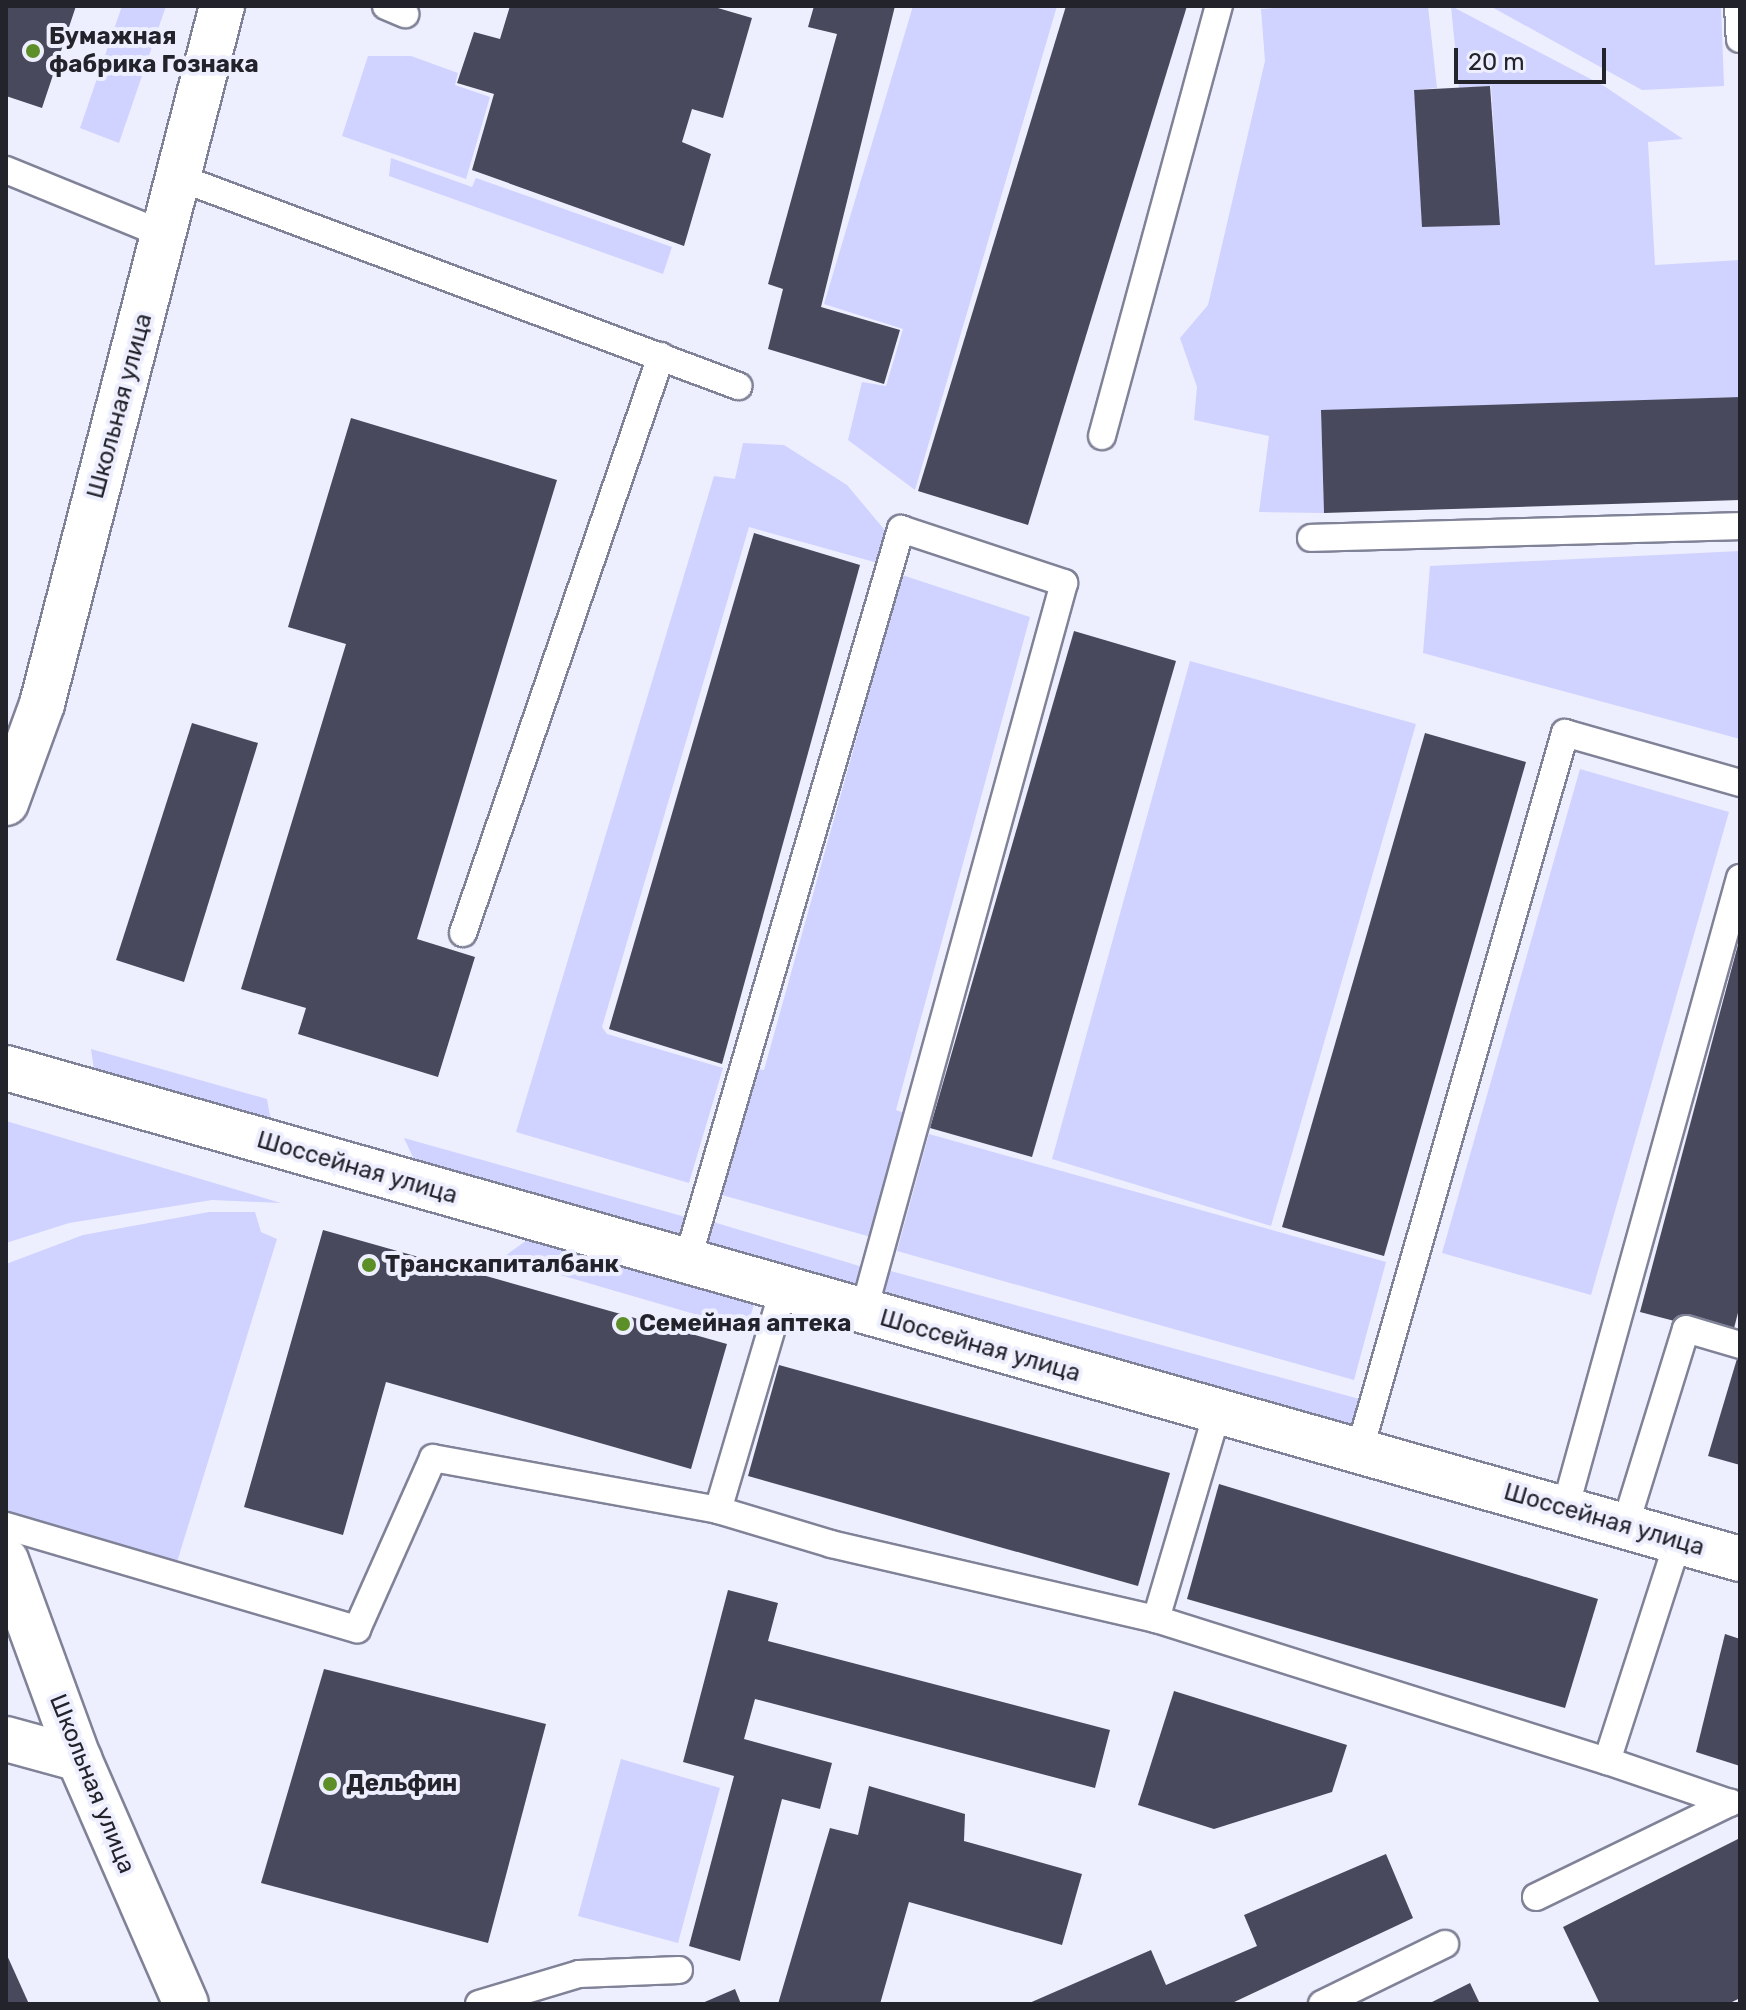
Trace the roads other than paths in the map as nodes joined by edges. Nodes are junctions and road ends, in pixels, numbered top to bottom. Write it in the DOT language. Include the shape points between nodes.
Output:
graph roads {
  1 [pos="222,6"];
  2 [pos="1219,6"];
  3 [pos="1738,6"];
  4 [pos="1740,39"];
  5 [pos="6,170"];
  6 [pos="180,178"];
  7 [pos="165,235"];
  8 [pos="661,356"];
  9 [pos="738,386"];
  10 [pos="1102,436"];
  11 [pos="1740,526"];
  12 [pos="1311,538"];
  13 [pos="1740,783"];
  14 [pos="6,803"];
  15 [pos="1740,878"];
  16 [pos="463,933"];
  17 [pos="17,1066"];
  18 [pos="686,1265"];
  19 [pos="783,1291"];
  20 [pos="863,1313"];
  21 [pos="1739,1344"];
  22 [pos="1217,1413"];
  23 [pos="1359,1452"];
  24 [pos="1565,1509"];
  25 [pos="718,1510"];
  26 [pos="6,1526"];
  27 [pos="1625,1526"];
  28 [pos="1678,1541"];
  29 [pos="1740,1559"];
  30 [pos="6,1560"];
  31 [pos="1156,1619"];
  32 [pos="6,1739"];
  33 [pos="79,1759"];
  34 [pos="1607,1761"];
  35 [pos="1536,1897"];
  36 [pos="1445,1944"];
  37 [pos="679,1970"];
  38 [pos="186,2004"];
  39 [pos="479,2004"];
  40 [pos="1322,2004"];
  1 -- 6 [label="street, Школьная улица"];
  2 -- 10 [label="lane"];
  3 -- 4 [label="lane"];
  5 -- 7 [label="lane"];
  6 -- 7 [label="street, Школьная улица"];
  6 -- 8 [label="lane"];
  7 -- 14 [label="street, Школьная улица" via="42,704"];
  8 -- 9 [label="lane"];
  8 -- 16 [label="lane"];
  11 -- 12 [label="lane"];
  13 -- 23 [label="lane" via="1565,733"];
  15 -- 24 [label="lane"];
  17 -- 18 [label="street, Шоссейная улица"];
  18 -- 19 [label="street, Шоссейная улица"];
  18 -- 20 [label="lane" via="901,529 1064,583"];
  19 -- 20 [label="street, Шоссейная улица"];
  19 -- 25 [label="lane"];
  20 -- 22 [label="street, Шоссейная улица"];
  21 -- 27 [label="lane" via="1686,1329"];
  22 -- 23 [label="street, Шоссейная улица"];
  22 -- 31 [label="lane"];
  23 -- 24 [label="street, Шоссейная улица"];
  24 -- 27 [label="street, Шоссейная улица"];
  25 -- 26 [label="lane" via="433,1458 357,1629"];
  25 -- 31 [label="lane" via="831,1544"];
  27 -- 28 [label="street, Шоссейная улица"];
  28 -- 29 [label="street, Шоссейная улица"];
  28 -- 34 [label="lane"];
  30 -- 33 [label="street, Школьная улица"];
  31 -- 34 [label="lane"];
  32 -- 33 [label="street"];
  33 -- 38 [label="street, Школьная улица"];
  34 -- 35 [label="lane" via="1730,1803"];
  36 -- 40 [label="lane"];
  37 -- 39 [label="lane" via="579,1974"];
}
